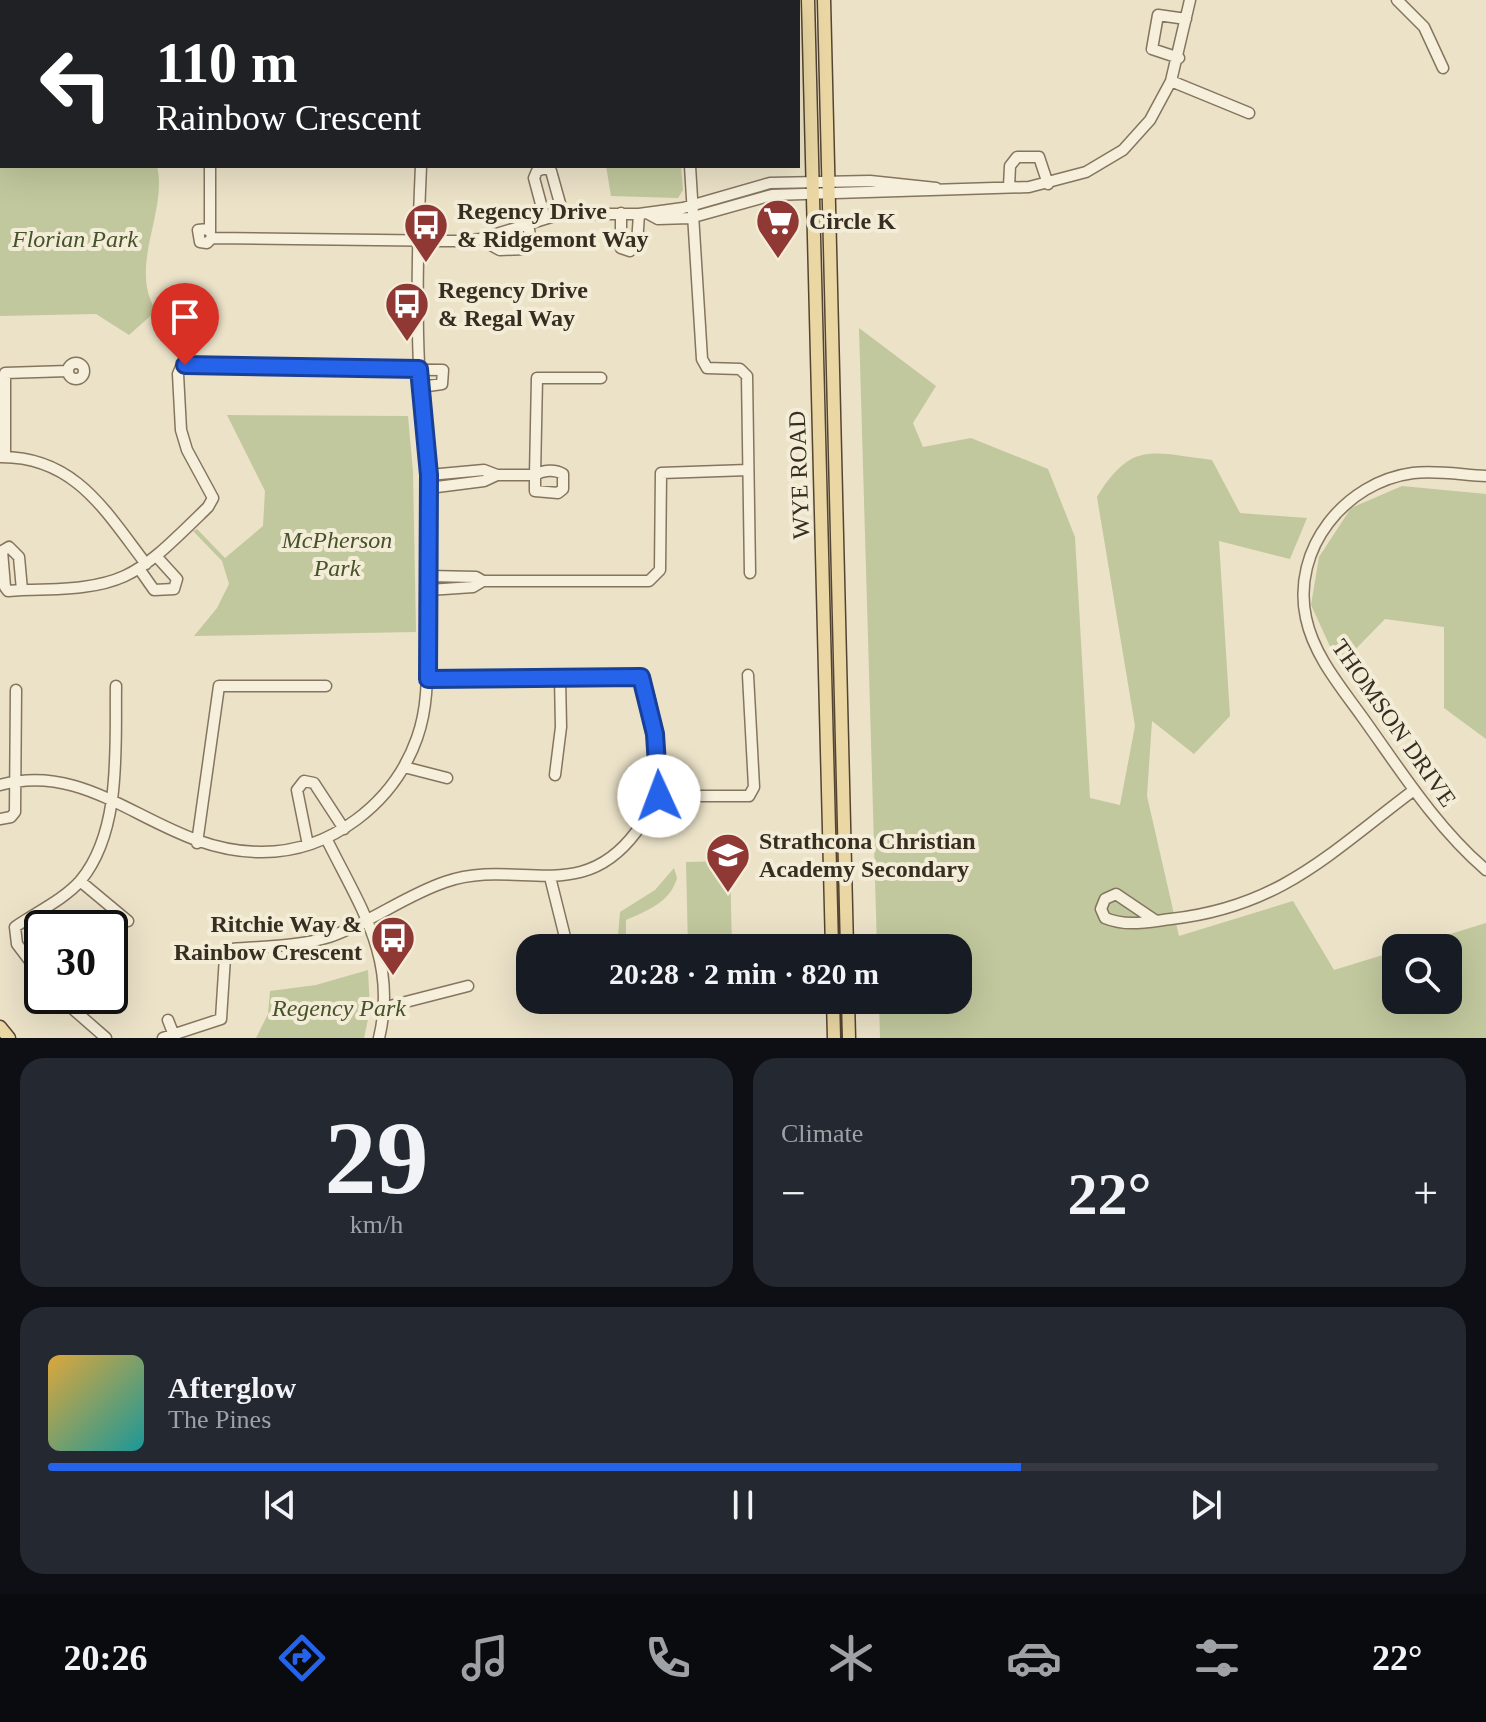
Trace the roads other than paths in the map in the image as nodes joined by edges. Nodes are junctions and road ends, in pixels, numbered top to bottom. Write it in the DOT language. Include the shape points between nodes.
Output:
graph roads {
  1 [pos="808,0"];
  2 [pos="824,0"];
  3 [pos="1190,0"];
  4 [pos="1397,0"];
  5 [pos="1186,19"];
  6 [pos="1179,58"];
  7 [pos="1443,68"];
  8 [pos="1171,81"];
  9 [pos="1249,113"];
  10 [pos="210,168"];
  11 [pos="421,168"];
  12 [pos="690,168"];
  13 [pos="813,181"];
  14 [pos="829,181"];
  15 [pos="1048,184"];
  16 [pos="1009,187"];
  17 [pos="936,188"];
  18 [pos="813,195"];
  19 [pos="829,195"];
  20 [pos="692,212"];
  21 [pos="621,213"];
  22 [pos="563,214"];
  23 [pos="643,214"];
  24 [pos="545,219"];
  25 [pos="528,225"];
  26 [pos="480,239"];
  27 [pos="418,240"];
  28 [pos="419,369"];
  29 [pos="68,371"];
  30 [pos="601,378"];
  31 [pos="421,387"];
  32 [pos="3,457"];
  33 [pos="748,470"];
  34 [pos="429,475"];
  35 [pos="497,475"];
  36 [pos="1486,476"];
  37 [pos="429,488"];
  38 [pos="157,557"];
  39 [pos="143,567"];
  40 [pos="750,573"];
  41 [pos="429,576"];
  42 [pos="483,581"];
  43 [pos="22,590"];
  44 [pos="429,590"];
  45 [pos="748,675"];
  46 [pos="560,677"];
  47 [pos="428,679"];
  48 [pos="116,686"];
  49 [pos="326,686"];
  50 [pos="16,690"];
  51 [pos="404,767"];
  52 [pos="555,775"];
  53 [pos="447,778"];
  54 [pos="15,781"];
  55 [pos="0,785"];
  56 [pos="1414,790"];
  57 [pos="659,796"];
  58 [pos="111,801"];
  59 [pos="0,819"];
  60 [pos="344,829"];
  61 [pos="326,838"];
  62 [pos="197,843"];
  63 [pos="308,845"];
  64 [pos="1486,870"];
  65 [pos="550,877"];
  66 [pos="80,881"];
  67 [pos="39,910"];
  68 [pos="115,910"];
  69 [pos="24,921"];
  70 [pos="367,921"];
  71 [pos="1156,921"];
  72 [pos="564,934"];
  73 [pos="832,934"];
  74 [pos="847,934"];
  75 [pos="24,953"];
  76 [pos="468,986"];
  77 [pos="386,1007"];
  78 [pos="79,1014"];
  79 [pos="833,1014"];
  80 [pos="848,1014"];
  81 [pos="168,1020"];
  82 [pos="0,1027"];
  83 [pos="171,1037"];
  84 [pos="9,1038"];
  85 [pos="106,1038"];
  86 [pos="379,1038"];
  87 [pos="834,1038"];
  88 [pos="849,1038"];
  1 -- 13 [label="main road, WYE ROAD"];
  2 -- 14 [label="main road, WYE ROAD"];
  3 -- 5 [label="street"];
  4 -- 7 [label="street" via="1424,27"];
  5 -- 6 [label="street"];
  5 -- 6 [label="street" via="1165,14 1154,22 1152,49"];
  6 -- 8 [label="street"];
  8 -- 9 [label="street"];
  8 -- 15 [label="street" via="1150,120 1123,150 1086,172"];
  10 -- 27 [label="street" via="210,233"];
  11 -- 27 [label="street"];
  12 -- 20 [label="street"];
  13 -- 14 [label="street"];
  13 -- 18 [label="main road, WYE ROAD"];
  13 -- 20 [label="street" via="757,185"];
  14 -- 17 [label="street"];
  14 -- 19 [label="main road, WYE ROAD"];
  15 -- 16 [label="street"];
  15 -- 16 [label="street" via="1039,157 1017,157 1010,166"];
  16 -- 17 [label="street"];
  17 -- 19 [label="street"];
  18 -- 19 [label="street"];
  18 -- 20 [label="street" via="760,197"];
  18 -- 73 [label="main road, WYE ROAD"];
  19 -- 74 [label="main road, WYE ROAD"];
  20 -- 23 [label="street" via="658,219"];
  20 -- 33 [label="street" via="702,359 707,368 745,371"];
  21 -- 22 [label="street"];
  21 -- 23 [label="street"];
  21 -- 23 [label="street" via="621,248 630,251 637,244"];
  22 -- 24 [label="street"];
  22 -- 24 [label="street" via="551,171 545,168 534,178"];
  24 -- 25 [label="street"];
  25 -- 26 [label="street"];
  25 -- 26 [label="street" via="531,240 526,249 500,250"];
  26 -- 27 [label="street"];
  27 -- 28 [label="street"];
  28 -- 31 [label="street"];
  28 -- 31 [label="street" via="440,368 445,374 442,384"];
  28 -- 38 [label="street" via="181,367 181,430 213,498"];
  29 -- 32 [label="street" via="5,373"];
  30 -- 35 [label="street" via="537,378 535,475"];
  31 -- 34 [label="street"];
  32 -- 39 [label="street" via="54,467 84,485"];
  33 -- 40 [label="street"];
  33 -- 42 [label="street" via="661,473 660,570 649,581"];
  34 -- 35 [label="street" via="484,470"];
  34 -- 37 [label="street"];
  35 -- 37 [label="street"];
  36 -- 56 [label="street, THOMSON DRIVE" via="1412,473 1360,491 1324,526 1305,570 1305,616 1317,651"];
  37 -- 41 [label="street"];
  38 -- 39 [label="street"];
  38 -- 39 [label="street" via="177,579 174,589 154,590"];
  39 -- 43 [label="street" via="102,586"];
  41 -- 42 [label="street"];
  41 -- 44 [label="street"];
  42 -- 44 [label="street" via="473,587"];
  44 -- 47 [label="street"];
  45 -- 57 [label="street" via="754,787 749,796"];
  46 -- 47 [label="street"];
  46 -- 52 [label="street"];
  46 -- 57 [label="street" via="644,679 658,753"];
  47 -- 51 [label="street" via="425,713"];
  48 -- 58 [label="street"];
  49 -- 62 [label="street" via="219,686"];
  50 -- 54 [label="street"];
  51 -- 53 [label="street"];
  51 -- 60 [label="street" via="372,808"];
  54 -- 55 [label="street"];
  54 -- 58 [label="street" via="58,779"];
  54 -- 59 [label="street" via="15,812"];
  56 -- 64 [label="street, THOMSON DRIVE" via="1459,846"];
  56 -- 71 [label="street" via="1295,880 1250,903 1211,915"];
  57 -- 65 [label="street" via="625,848 611,859 577,875"];
  58 -- 62 [label="street"];
  58 -- 66 [label="street" via="105,829"];
  60 -- 61 [label="street"];
  60 -- 63 [label="street" via="314,783 304,781 297,790"];
  61 -- 63 [label="street"];
  61 -- 70 [label="street"];
  62 -- 63 [label="street" via="254,852"];
  65 -- 70 [label="street" via="458,878"];
  65 -- 72 [label="street"];
  66 -- 67 [label="street"];
  66 -- 68 [label="street"];
  69 -- 75 [label="street" via="15,927"];
  70 -- 77 [label="street" via="384,965"];
  70 -- 83 [label="street" via="297,945 232,949 225,957 221,1019"];
  71 -- 71 [label="street" via="1116,894 1105,899 1101,909 1105,918 1122,925"];
  76 -- 77 [label="street"];
  77 -- 86 [label="street"];
  78 -- 85 [label="street"];
  79 -- 87 [label="main road"];
  80 -- 88 [label="main road"];
  81 -- 83 [label="street"];
  82 -- 84 [label="main road"];
}
